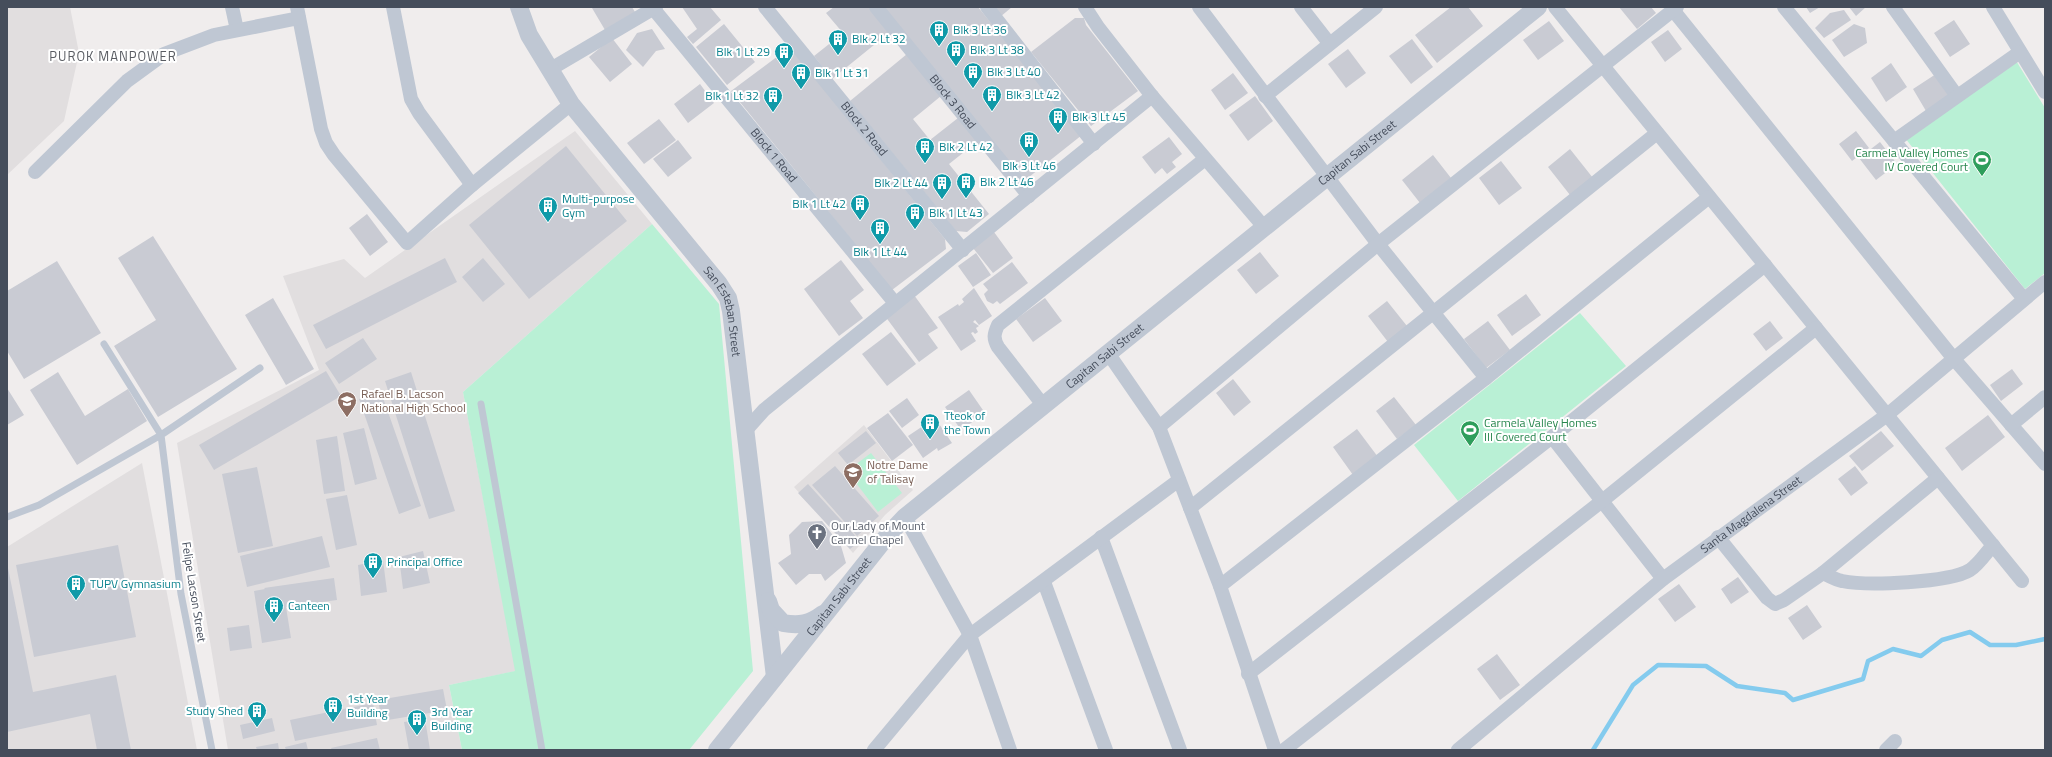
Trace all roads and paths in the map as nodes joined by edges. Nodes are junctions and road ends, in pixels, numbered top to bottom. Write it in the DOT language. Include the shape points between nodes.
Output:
graph roads {
  1 [pos="232,7"];
  2 [pos="393,7"];
  3 [pos="519,7"];
  4 [pos="764,7"];
  5 [pos="876,7"];
  6 [pos="987,7"];
  7 [pos="1085,7"];
  8 [pos="1199,7"];
  9 [pos="1301,7"];
  10 [pos="1376,7"];
  11 [pos="1538,7"];
  12 [pos="1555,7"];
  13 [pos="1784,7"];
  14 [pos="1893,7"];
  15 [pos="1993,7"];
  16 [pos="654,8"];
  17 [pos="1675,8"];
  18 [pos="298,13"];
  19 [pos="237,30"];
  20 [pos="1329,43"];
  21 [pos="2020,52"];
  22 [pos="1603,66"];
  23 [pos="549,70"];
  24 [pos="2045,92"];
  25 [pos="1152,96"];
  26 [pos="1265,96"];
  27 [pos="1957,96"];
  28 [pos="570,104"];
  29 [pos="1657,133"];
  30 [pos="1894,141"];
  31 [pos="1094,144"];
  32 [pos="1205,158"];
  33 [pos="35,172"];
  34 [pos="1326,177"];
  35 [pos="472,185"];
  36 [pos="1029,196"];
  37 [pos="1709,197"];
  38 [pos="1264,227"];
  39 [pos="1378,244"];
  40 [pos="963,250"];
  41 [pos="1765,265"];
  42 [pos="2045,282"];
  43 [pos="2024,299"];
  44 [pos="895,303"];
  45 [pos="1433,312"];
  46 [pos="1816,328"];
  47 [pos="104,344"];
  48 [pos="1108,353"];
  49 [pos="1954,359"];
  50 [pos="260,368"];
  51 [pos="1486,378"];
  52 [pos="2045,397"];
  53 [pos="481,404"];
  54 [pos="1043,405"];
  55 [pos="1887,415"];
  56 [pos="2010,425"];
  57 [pos="1159,427"];
  58 [pos="746,429"];
  59 [pos="161,436"];
  60 [pos="1552,437"];
  61 [pos="2045,464"];
  62 [pos="1938,478"];
  63 [pos="1179,480"];
  64 [pos="1602,501"];
  65 [pos="1190,508"];
  66 [pos="7,517"];
  67 [pos="905,517"];
  68 [pos="1101,536"];
  69 [pos="1718,537"];
  70 [pos="1993,545"];
  71 [pos="1823,573"];
  72 [pos="1663,579"];
  73 [pos="2022,581"];
  74 [pos="1044,582"];
  75 [pos="1220,586"];
  76 [pos="765,593"];
  77 [pos="830,609"];
  78 [pos="970,635"];
  79 [pos="1248,674"];
  80 [pos="776,677"];
  81 [pos="880,748"];
  82 [pos="212,750"];
  83 [pos="542,750"];
  84 [pos="717,750"];
  85 [pos="1010,750"];
  86 [pos="1106,750"];
  87 [pos="1180,750"];
  88 [pos="1275,750"];
  89 [pos="1284,750"];
  90 [pos="1458,750"];
  1 -- 19 [label="street"];
  2 -- 35 [label="street" via="412,99 419,113"];
  3 -- 23 [label="street, San Esteban Street" via="529,35"];
  4 -- 40 [label="street, Block 2 Road"];
  5 -- 36 [label="street, Block 3 Road"];
  6 -- 31 [label="street"];
  7 -- 25 [label="street"];
  8 -- 26 [label="street"];
  9 -- 20 [label="street"];
  10 -- 20 [label="street"];
  11 -- 34 [label="street, Capitan Sabi Street"];
  12 -- 22 [label="street"];
  13 -- 30 [label="street"];
  14 -- 27 [label="street"];
  15 -- 21 [label="street"];
  16 -- 23 [label="street"];
  16 -- 44 [label="street, Block 1 Road"];
  17 -- 22 [label="street"];
  17 -- 49 [label="street"];
  18 -- 19 [label="street"];
  18 -- 35 [label="street" via="326,143 407,243"];
  19 -- 33 [label="street" via="187,43 144,67"];
  20 -- 26 [label="street"];
  21 -- 24 [label="street"];
  21 -- 27 [label="street"];
  22 -- 29 [label="street"];
  22 -- 39 [label="street"];
  23 -- 28 [label="street, San Esteban Street"];
  25 -- 31 [label="street"];
  25 -- 32 [label="street"];
  26 -- 34 [label="street"];
  27 -- 30 [label="street"];
  28 -- 35 [label="street"];
  28 -- 58 [label="street, San Esteban Street" via="728,298"];
  29 -- 37 [label="street"];
  29 -- 45 [label="street"];
  30 -- 43 [label="street"];
  31 -- 36 [label="street"];
  32 -- 38 [label="street"];
  32 -- 54 [label="street" via="998,325 994,334 995,341"];
  34 -- 38 [label="street, Capitan Sabi Street"];
  34 -- 39 [label="street"];
  36 -- 40 [label="street"];
  37 -- 41 [label="street"];
  37 -- 51 [label="street"];
  38 -- 48 [label="street, Capitan Sabi Street"];
  39 -- 45 [label="street"];
  39 -- 57 [label="street"];
  40 -- 44 [label="street"];
  41 -- 46 [label="street"];
  41 -- 60 [label="street"];
  42 -- 43 [label="street, Santa Magdalena Street"];
  43 -- 49 [label="street, Santa Magdalena Street"];
  44 -- 58 [label="street" via="764,410"];
  45 -- 51 [label="street"];
  45 -- 65 [label="street"];
  46 -- 55 [label="street"];
  46 -- 64 [label="street"];
  47 -- 59 [label="lane"];
  48 -- 54 [label="street, Capitan Sabi Street"];
  48 -- 57 [label="street"];
  49 -- 55 [label="street, Santa Magdalena Street"];
  49 -- 56 [label="street"];
  50 -- 59 [label="lane"];
  51 -- 75 [label="street"];
  52 -- 56 [label="street"];
  53 -- 83 [label="lane"];
  54 -- 67 [label="street, Capitan Sabi Street"];
  55 -- 62 [label="street"];
  55 -- 69 [label="street, Santa Magdalena Street"];
  56 -- 61 [label="street"];
  57 -- 63 [label="street"];
  58 -- 76 [label="street, San Esteban Street"];
  59 -- 66 [label="lane" via="39,505"];
  59 -- 82 [label="lane, Felipe Lacson Street" via="181,594"];
  60 -- 64 [label="street"];
  60 -- 79 [label="street"];
  62 -- 70 [label="street"];
  62 -- 71 [label="street"];
  63 -- 65 [label="street"];
  63 -- 68 [label="street"];
  64 -- 72 [label="street"];
  64 -- 89 [label="street"];
  65 -- 75 [label="street"];
  67 -- 77 [label="street, Capitan Sabi Street"];
  67 -- 78 [label="street"];
  68 -- 74 [label="street"];
  68 -- 87 [label="street"];
  69 -- 71 [label="street" via="1766,598 1775,604"];
  69 -- 72 [label="street, Santa Magdalena Street"];
  70 -- 71 [label="street" via="1971,570 1958,576 1873,584 1841,581"];
  70 -- 73 [label="street"];
  72 -- 90 [label="street, Santa Magdalena Street"];
  74 -- 78 [label="street"];
  74 -- 86 [label="street"];
  75 -- 79 [label="street"];
  76 -- 77 [label="street" via="771,610 782,623 798,626 814,621"];
  76 -- 80 [label="street, San Esteban Street"];
  77 -- 80 [label="street, Capitan Sabi Street"];
  78 -- 81 [label="street"];
  78 -- 85 [label="street"];
  79 -- 88 [label="street"];
  80 -- 84 [label="street, Capitan Sabi Street"];
}
